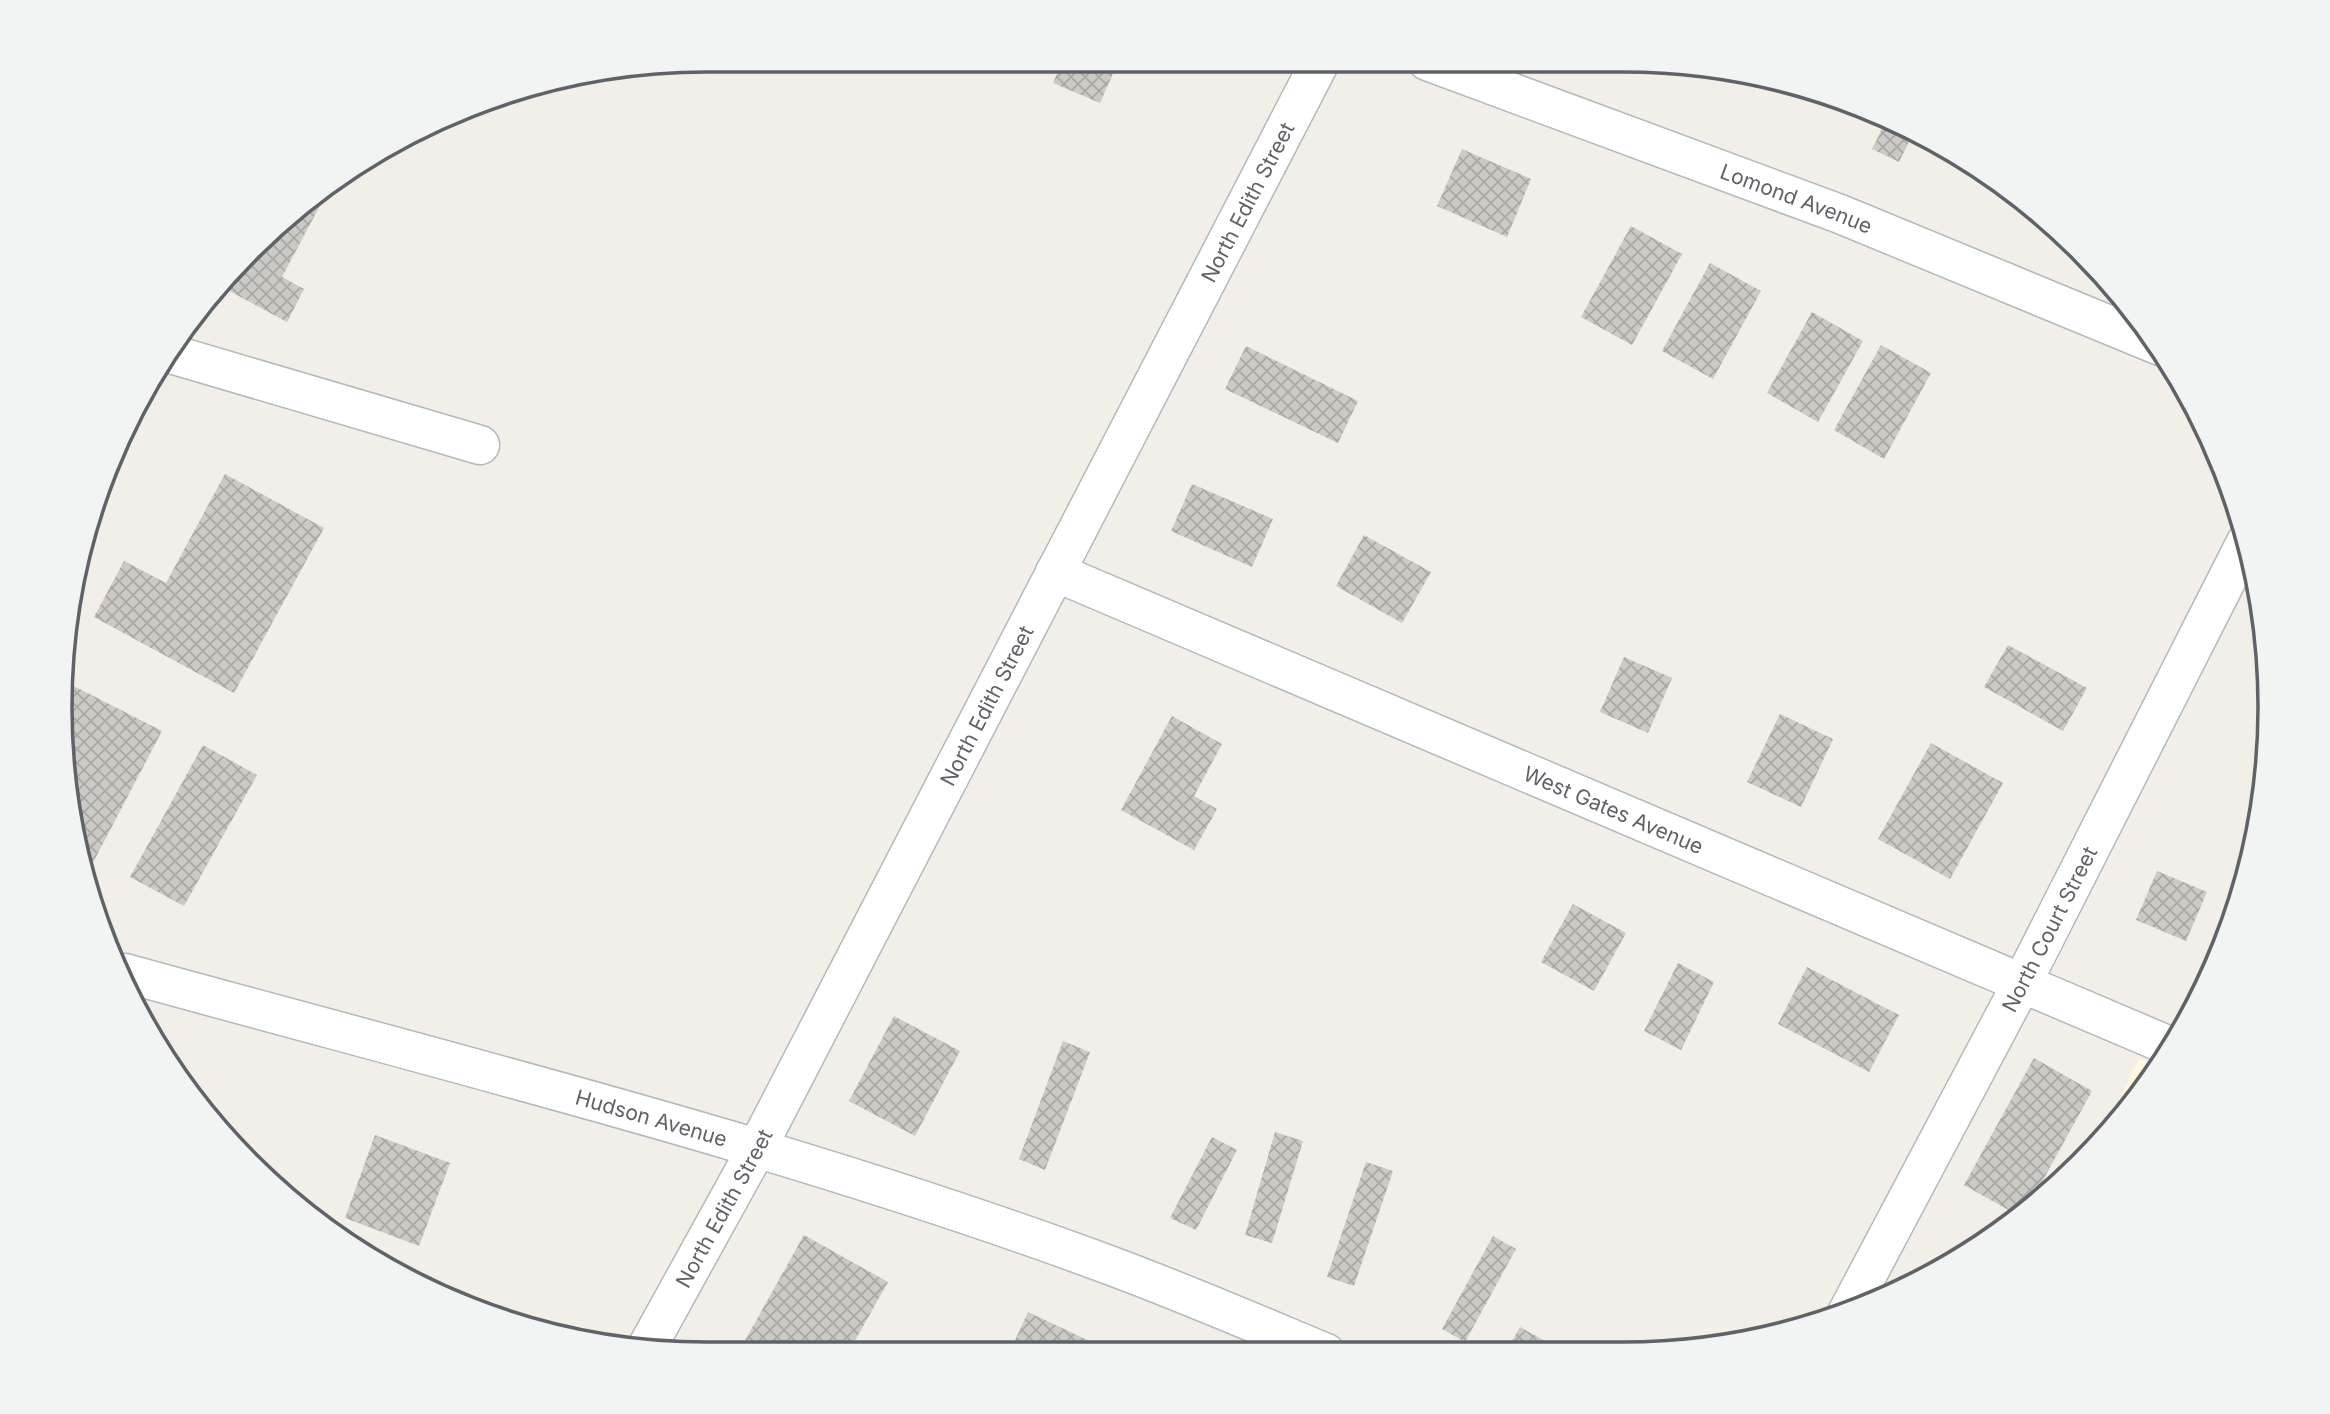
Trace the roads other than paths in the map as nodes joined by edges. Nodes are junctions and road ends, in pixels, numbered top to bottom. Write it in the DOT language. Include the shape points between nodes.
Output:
graph roads {
  1 [pos="1315,72"];
  2 [pos="1457,72"];
  3 [pos="2139,337"];
  4 [pos="178,356"];
  5 [pos="481,444"];
  6 [pos="2240,555"];
  7 [pos="1055,572"];
  8 [pos="131,975"];
  9 [pos="2022,983"];
  10 [pos="2162,1043"];
  11 [pos="757,1148"];
  12 [pos="1855,1298"];
  13 [pos="651,1340"];
  14 [pos="1299,1342"];
  1 -- 7 [label="street, North Edith Street"];
  2 -- 3 [label="street, Lomond Avenue" via="1840,214"];
  4 -- 5 [label="street"];
  6 -- 9 [label="street, North Court Street"];
  7 -- 9 [label="street, West Gates Avenue"];
  7 -- 11 [label="street, North Edith Street"];
  8 -- 11 [label="street, Hudson Avenue"];
  9 -- 10 [label="street, West Gates Avenue"];
  9 -- 12 [label="street, North Court Street"];
  11 -- 13 [label="street, North Edith Street"];
  11 -- 14 [label="street, Hudson Avenue" via="1112,1266"];
}
